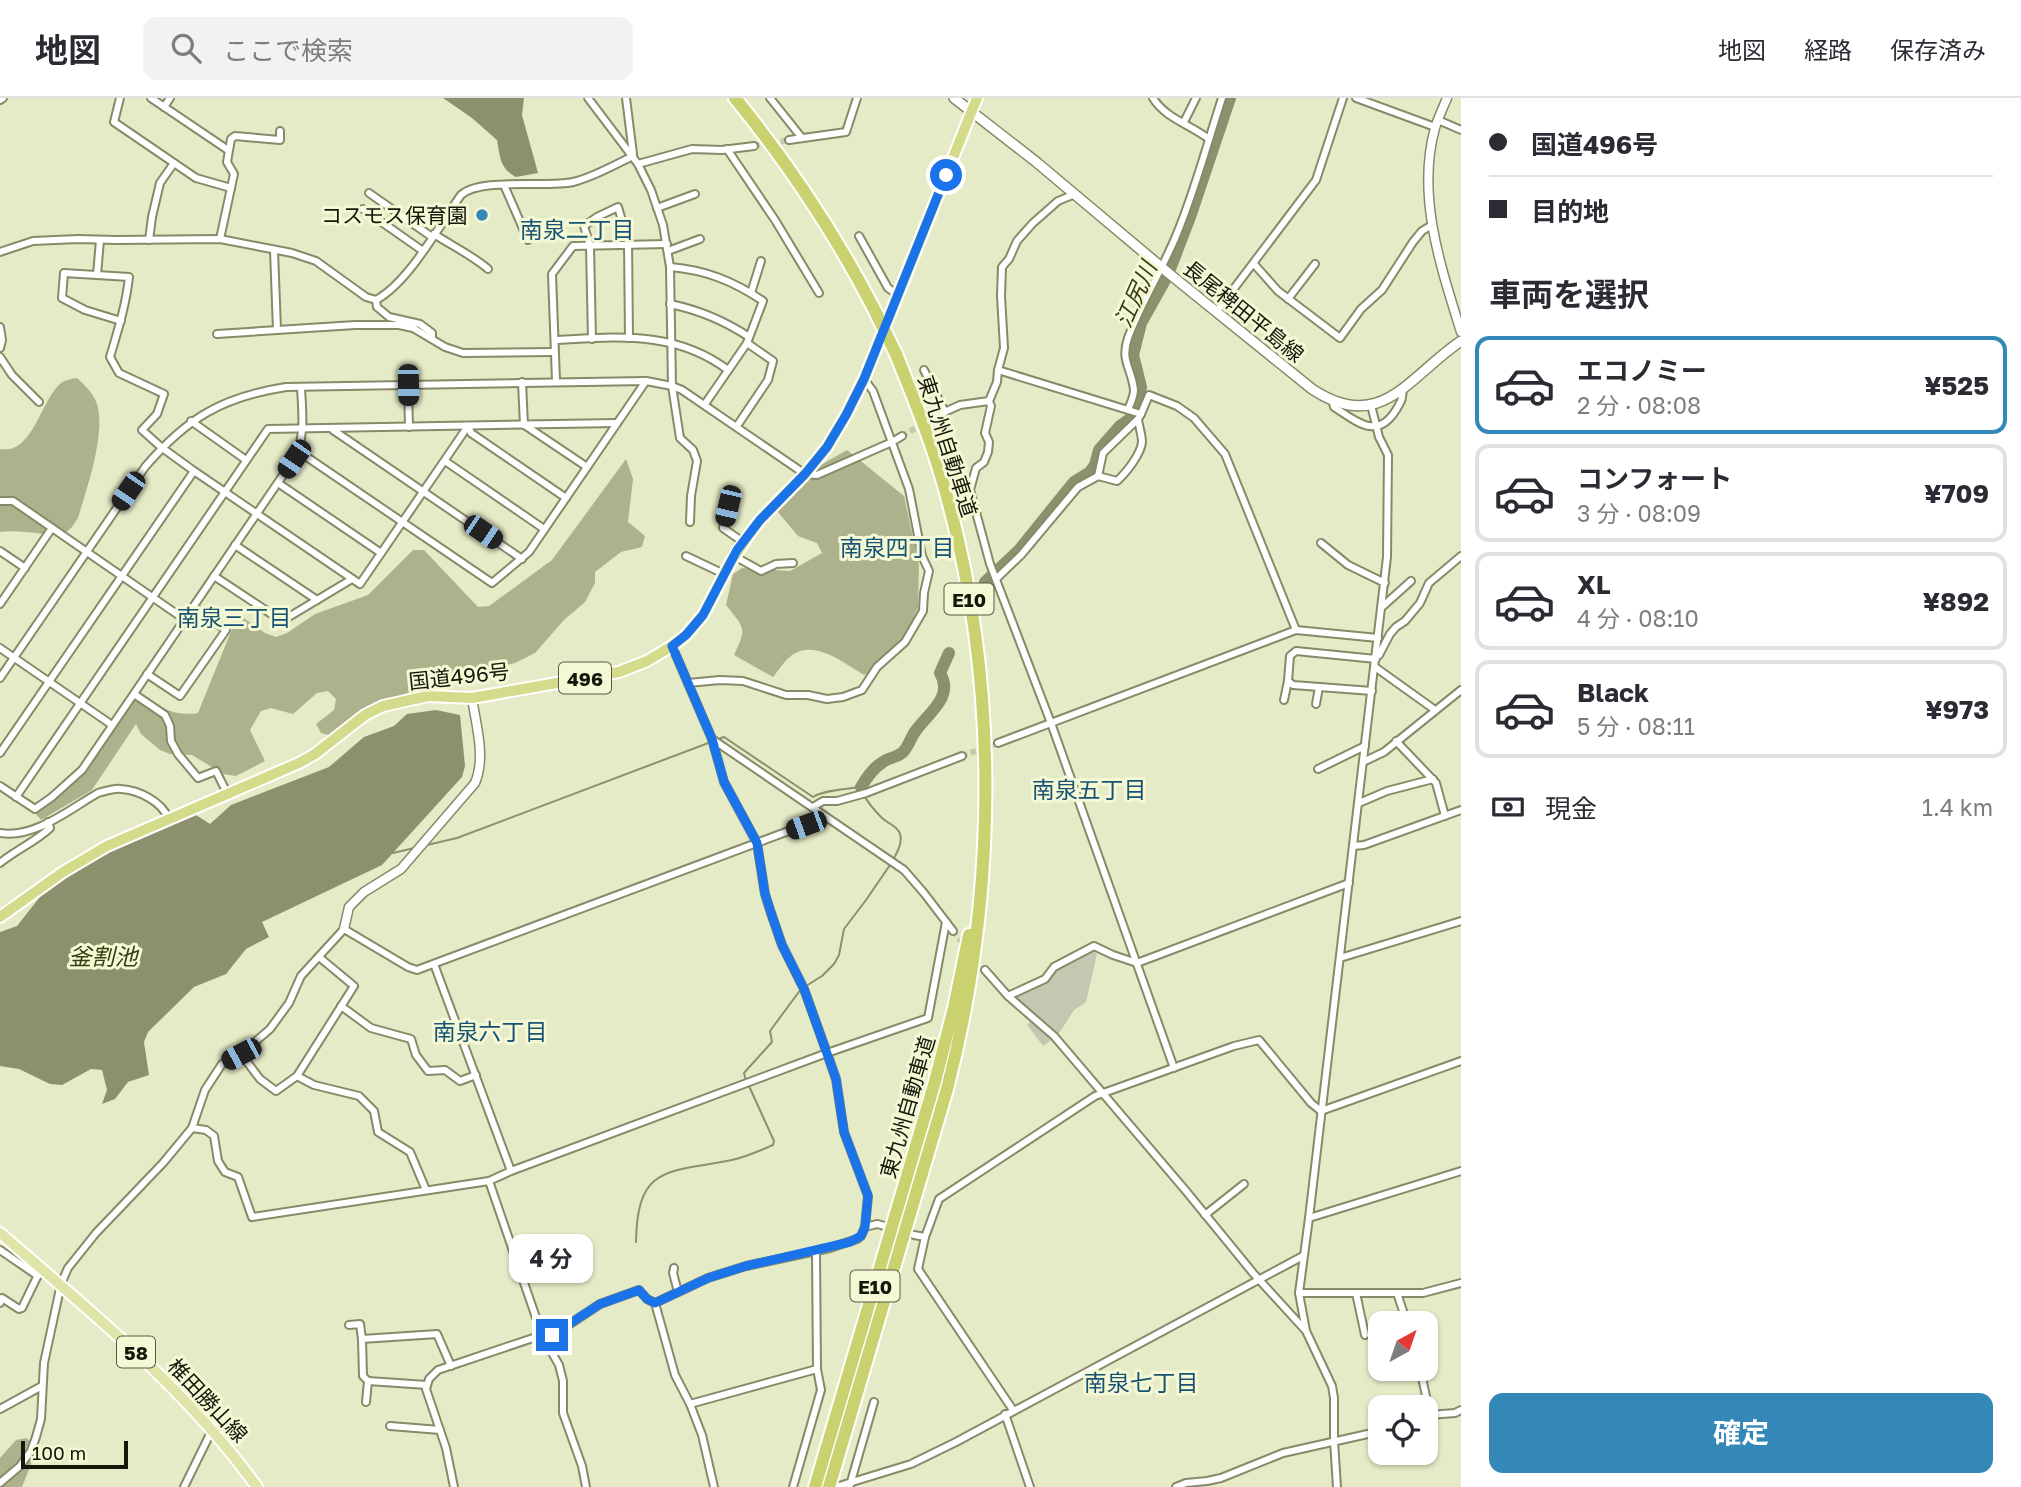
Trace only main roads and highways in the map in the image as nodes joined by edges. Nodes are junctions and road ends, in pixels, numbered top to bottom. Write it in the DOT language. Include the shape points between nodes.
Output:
graph roads {
  1 [pos="734,98"];
  2 [pos="954,98"];
  3 [pos="977,98"];
  4 [pos="972,112"];
  5 [pos="1461,341"];
  6 [pos="983,853"];
  7 [pos="0,917"];
  8 [pos="0,1233"];
  9 [pos="257,1487"];
  10 [pos="815,1487"];
  11 [pos="829,1487"];
  1 -- 6 [label="highway, 東九州自動車道 / E10, bridge" via="790,170 850,264 895,354 938,468 959,544 979,672 986,785"];
  2 -- 4 [label="main road, 長尾稗田平島線"];
  3 -- 4 [label="highway, 国道496号 / 496"];
  4 -- 5 [label="main road, 長尾稗田平島線" via="1312,389 1332,400 1353,406 1381,402"];
  4 -- 7 [label="highway, 国道496号 / 496" via="846,415 805,474 760,520 686,635 648,661 620,671 472,698 428,696 383,706 299,764 107,846"];
  6 -- 10 [label="highway, 東九州自動車道 / E10" via="968,942 934,1086"];
  6 -- 11 [label="highway, 東九州自動車道 / E10" via="974,964 958,1046"];
  8 -- 9 [label="main road, 椎田勝山線 / 58" via="40,1273 61,1284 142,1357 212,1430"];
}
